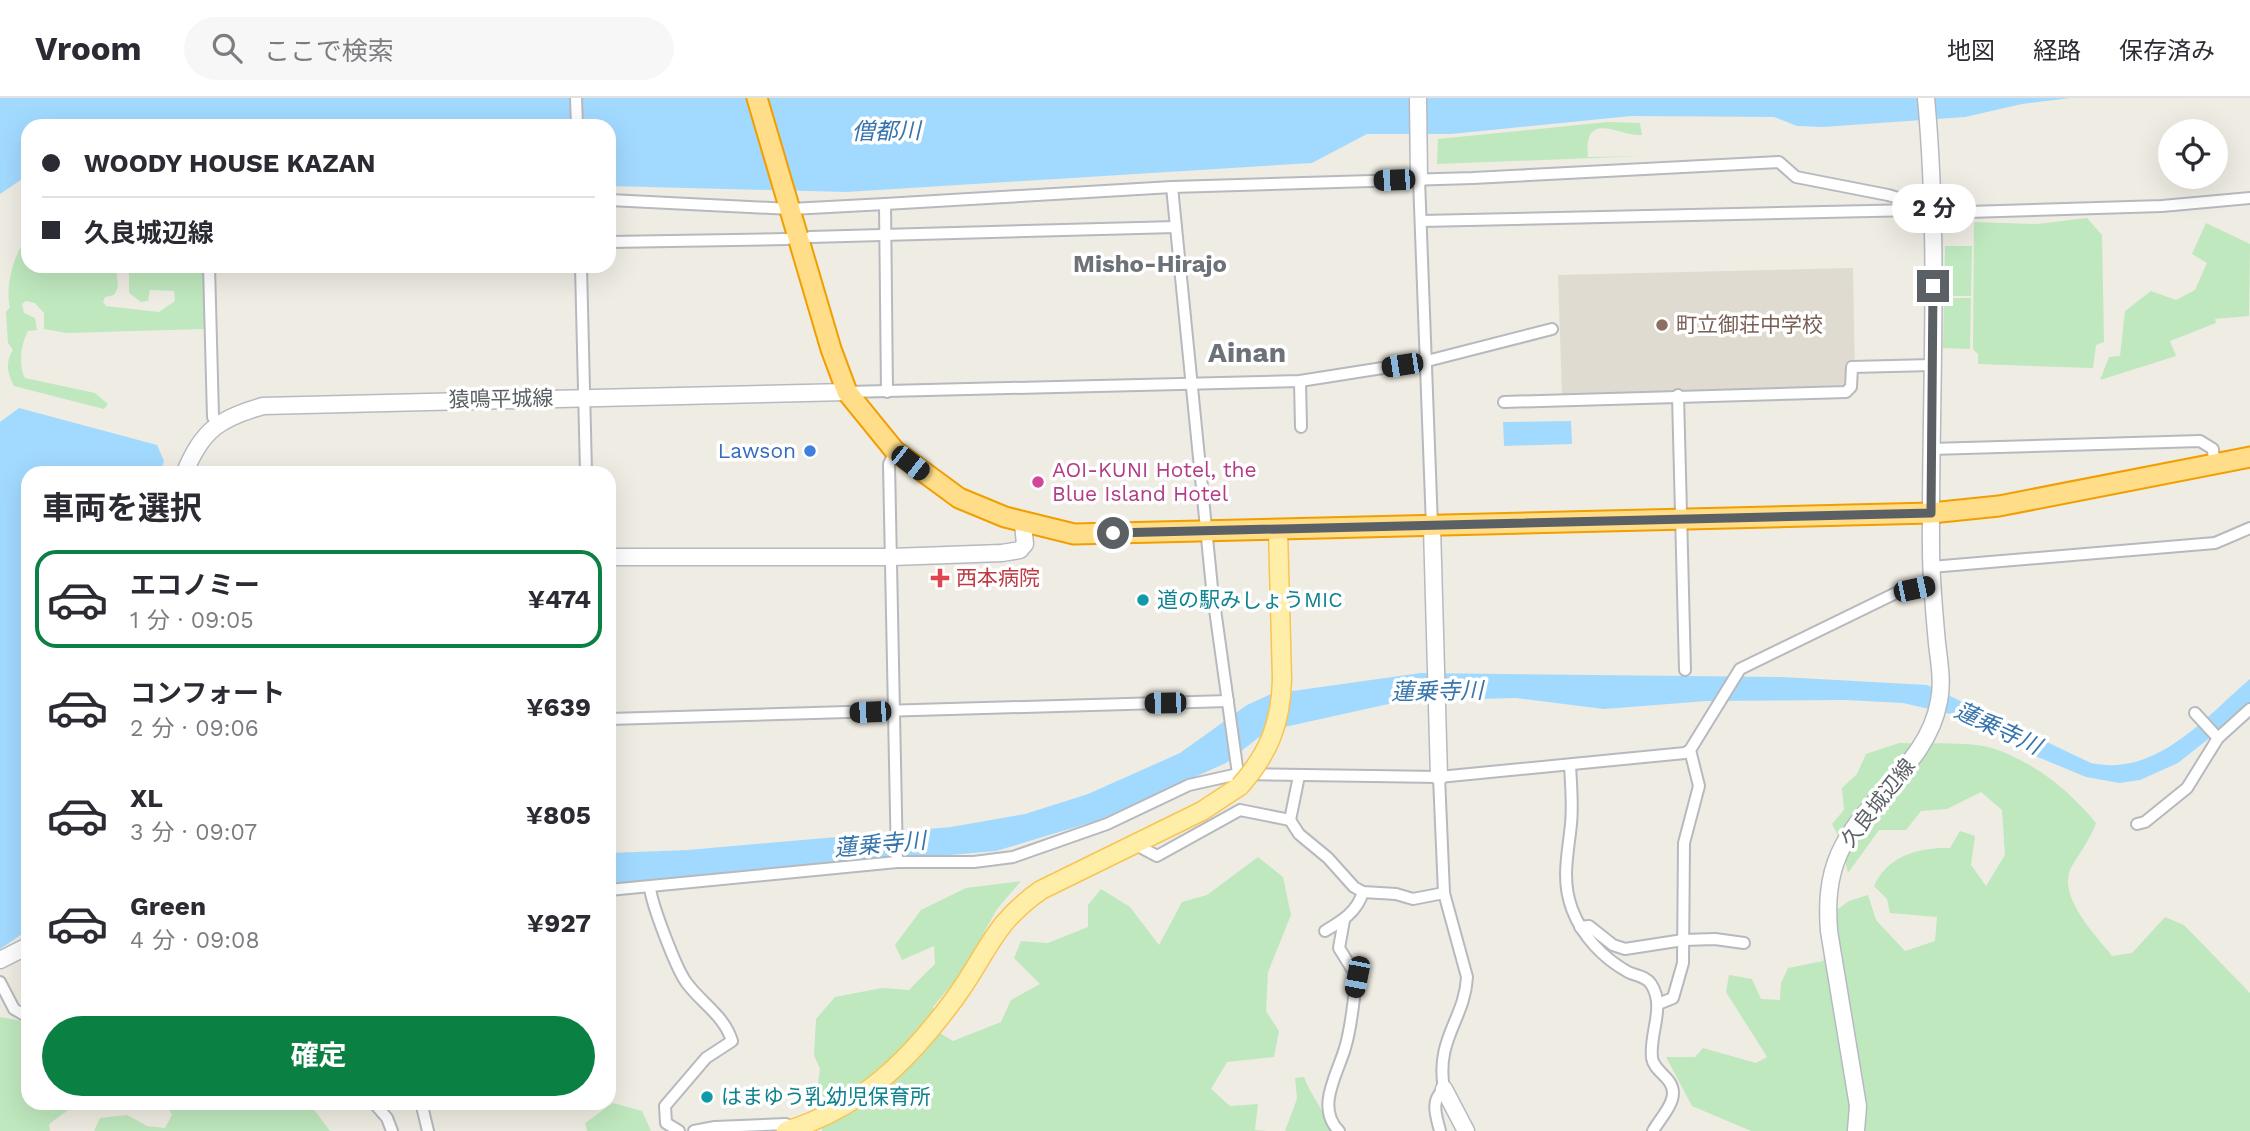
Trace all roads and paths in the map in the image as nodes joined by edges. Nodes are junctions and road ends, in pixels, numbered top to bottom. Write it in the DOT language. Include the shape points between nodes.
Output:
graph roads {
  1 [pos="576,98"];
  2 [pos="757,98"];
  3 [pos="1418,98"];
  4 [pos="1926,98"];
  5 [pos="577,119"];
  6 [pos="1419,177"];
  7 [pos="1172,187"];
  8 [pos="2250,198"];
  9 [pos="616,200"];
  10 [pos="788,202"];
  11 [pos="885,204"];
  12 [pos="1928,207"];
  13 [pos="1420,221"];
  14 [pos="1176,227"];
  15 [pos="885,234"];
  16 [pos="810,237"];
  17 [pos="787,239"];
  18 [pos="616,242"];
  19 [pos="209,273"];
  20 [pos="580,273"];
  21 [pos="1552,329"];
  22 [pos="1427,361"];
  23 [pos="1932,365"];
  24 [pos="1300,381"];
  25 [pos="1193,383"];
  26 [pos="847,392"];
  27 [pos="887,392"];
  28 [pos="1678,395"];
  29 [pos="584,398"];
  30 [pos="1504,402"];
  31 [pos="218,423"];
  32 [pos="1301,427"];
  33 [pos="1931,449"];
  34 [pos="895,452"];
  35 [pos="2250,457"];
  36 [pos="2214,463"];
  37 [pos="188,466"];
  38 [pos="586,466"];
  39 [pos="1931,513"];
  40 [pos="1680,520"];
  41 [pos="1023,524"];
  42 [pos="1432,527"];
  43 [pos="2250,528"];
  44 [pos="1278,530"];
  45 [pos="1206,532"];
  46 [pos="616,557"];
  47 [pos="892,557"];
  48 [pos="1931,567"];
  49 [pos="1932,585"];
  50 [pos="1685,670"];
  51 [pos="1228,704"];
  52 [pos="2250,709"];
  53 [pos="896,711"];
  54 [pos="2197,715"];
  55 [pos="616,719"];
  56 [pos="2217,736"];
  57 [pos="1690,751"];
  58 [pos="1570,765"];
  59 [pos="1299,776"];
  60 [pos="1439,777"];
  61 [pos="1239,780"];
  62 [pos="1290,820"];
  63 [pos="2137,824"];
  64 [pos="1142,848"];
  65 [pos="897,860"];
  66 [pos="650,887"];
  67 [pos="616,889"];
  68 [pos="1363,892"];
  69 [pos="1444,893"];
  70 [pos="1344,920"];
  71 [pos="1580,927"];
  72 [pos="1325,931"];
  73 [pos="1683,940"];
  74 [pos="1744,943"];
  75 [pos="21,950"];
  76 [pos="0,960"];
  77 [pos="0,982"];
  78 [pos="1658,1004"];
  79 [pos="21,1013"];
  80 [pos="1444,1089"];
  81 [pos="380,1110"];
  82 [pos="423,1110"];
  83 [pos="788,1130"];
  84 [pos="392,1131"];
  85 [pos="428,1131"];
  86 [pos="679,1131"];
  87 [pos="694,1131"];
  88 [pos="1339,1131"];
  89 [pos="1440,1131"];
  90 [pos="1466,1131"];
  91 [pos="1653,1131"];
  92 [pos="1856,1131"];
  1 -- 5 [label="street"];
  2 -- 10 [label="highway"];
  3 -- 6 [label="main road"];
  4 -- 12 [label="main road, 久良城辺線"];
  6 -- 7 [label="street"];
  6 -- 12 [label="street" via="1779,162 1796,177"];
  6 -- 13 [label="street"];
  7 -- 11 [label="street"];
  7 -- 14 [label="street"];
  8 -- 12 [label="street" via="2010,213"];
  9 -- 10 [label="street"];
  10 -- 11 [label="street"];
  10 -- 26 [label="highway"];
  11 -- 15 [label="street"];
  12 -- 13 [label="street" via="1841,213"];
  12 -- 23 [label="main road, 久良城辺線"];
  13 -- 22 [label="street"];
  14 -- 15 [label="street"];
  14 -- 25 [label="street"];
  15 -- 16 [label="street"];
  15 -- 27 [label="street"];
  17 -- 18 [label="street"];
  19 -- 31 [label="street" via="213,417"];
  20 -- 29 [label="street"];
  21 -- 22 [label="street"];
  22 -- 24 [label="street"];
  22 -- 42 [label="street"];
  23 -- 28 [label="street" via="1852,367 1851,387 1846,392"];
  23 -- 33 [label="main road, 久良城辺線"];
  24 -- 25 [label="street"];
  24 -- 32 [label="street"];
  25 -- 27 [label="street"];
  25 -- 45 [label="street"];
  26 -- 27 [label="street"];
  26 -- 29 [label="main road, 猿鳴平城線"];
  26 -- 34 [label="highway"];
  28 -- 30 [label="street"];
  28 -- 40 [label="street"];
  29 -- 31 [label="main road, 猿鳴平城線" via="263,406"];
  29 -- 38 [label="street"];
  31 -- 37 [label="main road, 猿鳴平城線"];
  33 -- 36 [label="street" via="2200,441 2213,449"];
  33 -- 39 [label="main road, 久良城辺線"];
  34 -- 41 [label="highway" via="958,498"];
  34 -- 47 [label="street" via="889,464"];
  35 -- 36 [label="highway"];
  36 -- 39 [label="highway" via="1999,506"];
  39 -- 40 [label="highway"];
  39 -- 48 [label="main road, 久良城辺線"];
  40 -- 42 [label="highway"];
  40 -- 50 [label="street"];
  41 -- 45 [label="highway" via="1074,534"];
  41 -- 47 [label="main road" via="1025,544 1020,550"];
  42 -- 44 [label="highway"];
  42 -- 60 [label="main road"];
  43 -- 48 [label="street" via="2215,543"];
  44 -- 45 [label="highway"];
  44 -- 61 [label="main road, bridge" via="1282,679 1278,724 1270,746"];
  45 -- 51 [label="street"];
  46 -- 47 [label="main road"];
  47 -- 53 [label="street"];
  48 -- 49 [label="main road, 久良城辺線"];
  49 -- 57 [label="street" via="1896,593 1736,673"];
  49 -- 92 [label="main road, 久良城辺線" via="1940,673 1935,720 1909,766 1853,830 1832,874 1827,902 1856,1093"];
  51 -- 53 [label="street"];
  51 -- 61 [label="street"];
  52 -- 56 [label="street"];
  53 -- 55 [label="street"];
  53 -- 65 [label="street"];
  54 -- 56 [label="street"];
  56 -- 63 [label="street" via="2187,788"];
  57 -- 58 [label="street"];
  57 -- 73 [label="street" via="1699,786 1684,843"];
  58 -- 60 [label="street"];
  58 -- 71 [label="street" via="1571,826 1565,870"];
  59 -- 60 [label="street"];
  59 -- 61 [label="street"];
  59 -- 62 [label="street"];
  60 -- 69 [label="street"];
  61 -- 65 [label="street" via="1189,785 1107,824 1013,857 974,862"];
  61 -- 83 [label="main road" via="1202,811 1021,904 1002,922 956,997 881,1080 844,1108"];
  62 -- 64 [label="street" via="1240,810 1157,856"];
  62 -- 68 [label="street" via="1299,834"];
  65 -- 66 [label="street"];
  66 -- 67 [label="street"];
  66 -- 86 [label="street" via="674,961 687,983 724,1023 732,1041 706,1058 665,1106 666,1123"];
  68 -- 69 [label="street" via="1413,899"];
  68 -- 70 [label="street"];
  69 -- 80 [label="street" via="1467,977 1442,1053"];
  70 -- 72 [label="street"];
  70 -- 88 [label="street" via="1339,948 1357,977 1346,1047 1328,1100 1333,1126"];
  71 -- 73 [label="street" via="1589,926 1625,949"];
  71 -- 78 [label="street" via="1623,969 1652,984"];
  73 -- 74 [label="street"];
  73 -- 78 [label="street" via="1680,978 1673,998"];
  75 -- 76 [label="main road"];
  77 -- 79 [label="street" via="14,1009"];
  78 -- 91 [label="street" via="1652,1062 1672,1084 1673,1094"];
  80 -- 89 [label="street" via="1434,1108"];
  80 -- 90 [label="main road"];
  81 -- 84 [label="street"];
  82 -- 85 [label="street"];
  83 -- 87 [label="street" via="786,1124"];
}
